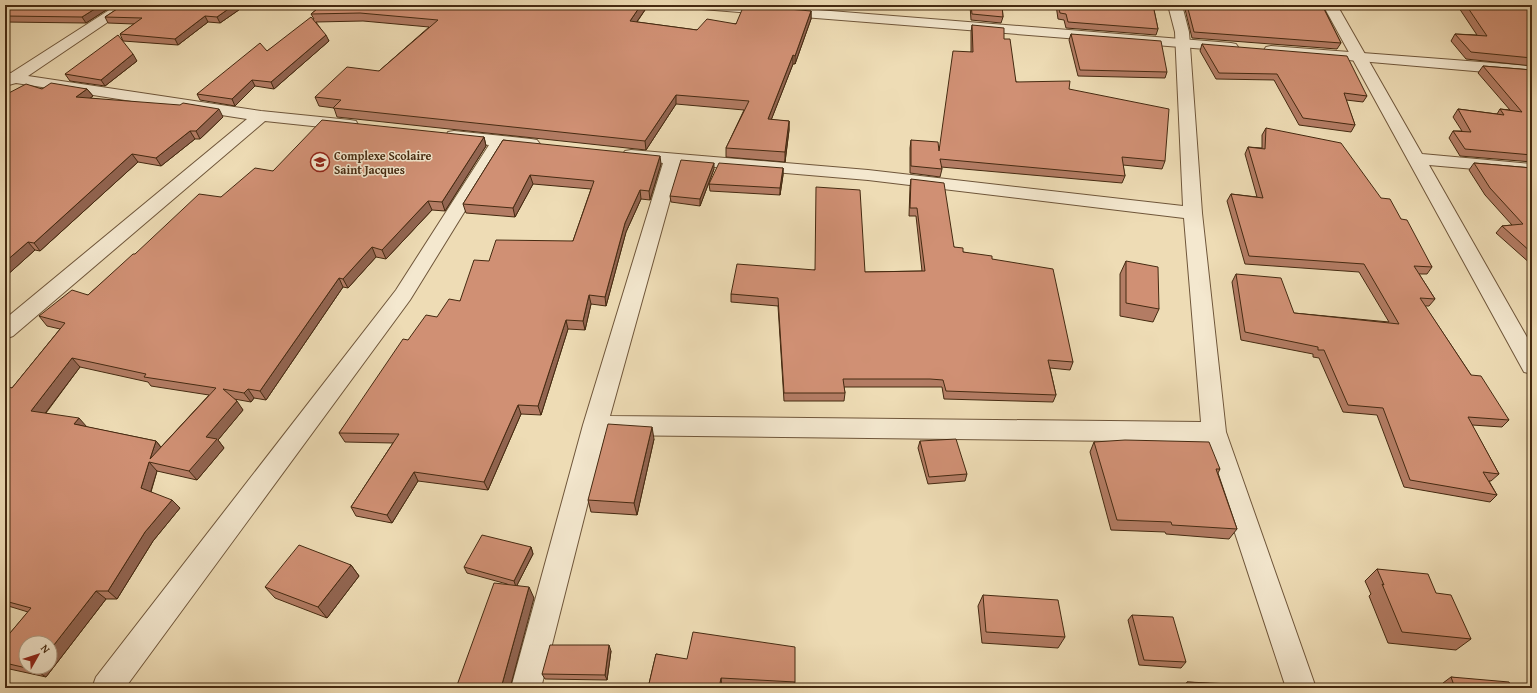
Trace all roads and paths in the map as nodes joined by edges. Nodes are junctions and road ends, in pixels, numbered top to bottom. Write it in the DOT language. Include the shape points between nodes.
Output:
graph roads {
  1 [pos="126,5"];
  2 [pos="702,5"];
  3 [pos="1175,5"];
  4 [pos="1330,5"];
  5 [pos="784,9"];
  6 [pos="1182,44"];
  7 [pos="1244,48"];
  8 [pos="1260,49"];
  9 [pos="1361,57"];
  10 [pos="1532,71"];
  11 [pos="8,80"];
  12 [pos="261,116"];
  13 [pos="369,127"];
  14 [pos="438,134"];
  15 [pos="500,141"];
  16 [pos="547,146"];
  17 [pos="618,153"];
  18 [pos="673,159"];
  19 [pos="1418,159"];
  20 [pos="1532,169"];
  21 [pos="1193,213"];
  22 [pos="5,331"];
  23 [pos="1532,366"];
  24 [pos="595,425"];
  25 [pos="1214,432"];
  26 [pos="106,688"];
  27 [pos="526,688"];
  28 [pos="1301,688"];
  1 -- 11 [label="street"];
  2 -- 5 [label="street"];
  3 -- 6 [label="street" via="1182,32"];
  4 -- 9 [label="street"];
  5 -- 6 [label="street"];
  6 -- 7 [label="street"];
  6 -- 21 [label="street"];
  8 -- 9 [label="street"];
  9 -- 10 [label="street"];
  9 -- 19 [label="street"];
  11 -- 12 [label="street"];
  12 -- 13 [label="street"];
  12 -- 22 [label="street"];
  14 -- 15 [label="street"];
  15 -- 16 [label="street"];
  15 -- 26 [label="street" via="403,295"];
  17 -- 18 [label="street"];
  18 -- 21 [label="street" via="868,175"];
  18 -- 24 [label="street"];
  19 -- 20 [label="street"];
  19 -- 23 [label="street"];
  21 -- 25 [label="street"];
  24 -- 25 [label="street"];
  24 -- 27 [label="street"];
  25 -- 28 [label="street"];
}
